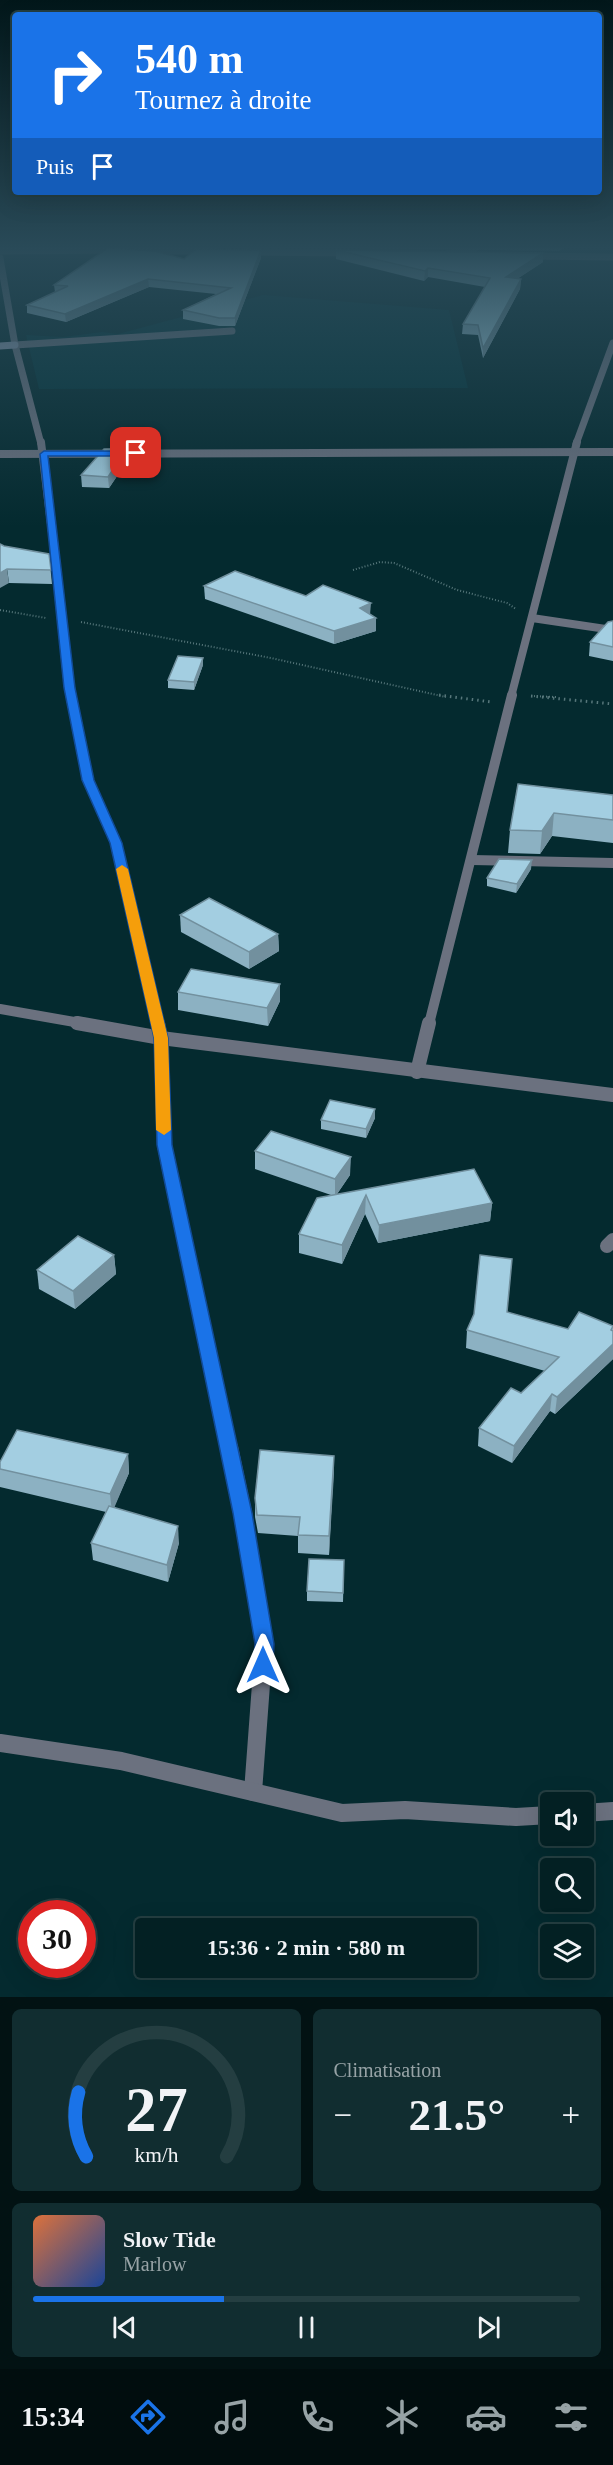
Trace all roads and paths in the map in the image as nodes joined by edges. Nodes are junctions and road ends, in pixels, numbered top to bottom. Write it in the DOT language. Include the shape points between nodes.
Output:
graph roads {
  1 [pos="14,341"];
  2 [pos="74,341"];
  3 [pos="613,343"];
  4 [pos="15,345"];
  5 [pos="0,346"];
  6 [pos="573,452"];
  7 [pos="613,452"];
  8 [pos="0,454"];
  9 [pos="44,454"];
  10 [pos="353,570"];
  11 [pos="0,610"];
  12 [pos="532,618"];
  13 [pos="63,621"];
  14 [pos="613,630"];
  15 [pos="511,700"];
  16 [pos="613,704"];
  17 [pos="472,860"];
  18 [pos="613,863"];
  19 [pos="0,1009"];
  20 [pos="161,1038"];
  21 [pos="417,1072"];
  22 [pos="613,1095"];
  23 [pos="0,1743"];
  24 [pos="254,1792"];
  25 [pos="613,1811"];
  26 [pos="594,1812"];
  27 [pos="540,1816"];
  1 -- 4 [label="street"];
  2 -- 4 [label="street"];
  3 -- 6 [label="street"];
  4 -- 5 [label="street"];
  4 -- 9 [label="street"];
  6 -- 7 [label="street"];
  6 -- 9 [label="street"];
  6 -- 12 [label="street"];
  8 -- 9 [label="street"];
  9 -- 13 [label="street"];
  10 -- 12 [label="path" via="380,562 394,563 457,590 507,603"];
  11 -- 13 [label="path"];
  12 -- 14 [label="street"];
  12 -- 15 [label="street"];
  13 -- 15 [label="path" via="271,658 451,698"];
  13 -- 20 [label="street" via="70,688 88,780 116,843"];
  15 -- 16 [label="path" via="549,696"];
  15 -- 17 [label="street"];
  17 -- 18 [label="street"];
  17 -- 21 [label="street"];
  19 -- 20 [label="street"];
  20 -- 21 [label="street"];
  20 -- 24 [label="street" via="166,1156 243,1513 264,1644"];
  21 -- 22 [label="street"];
  23 -- 24 [label="street" via="121,1761"];
  24 -- 27 [label="street" via="342,1813 405,1810"];
  25 -- 26 [label="street"];
}
